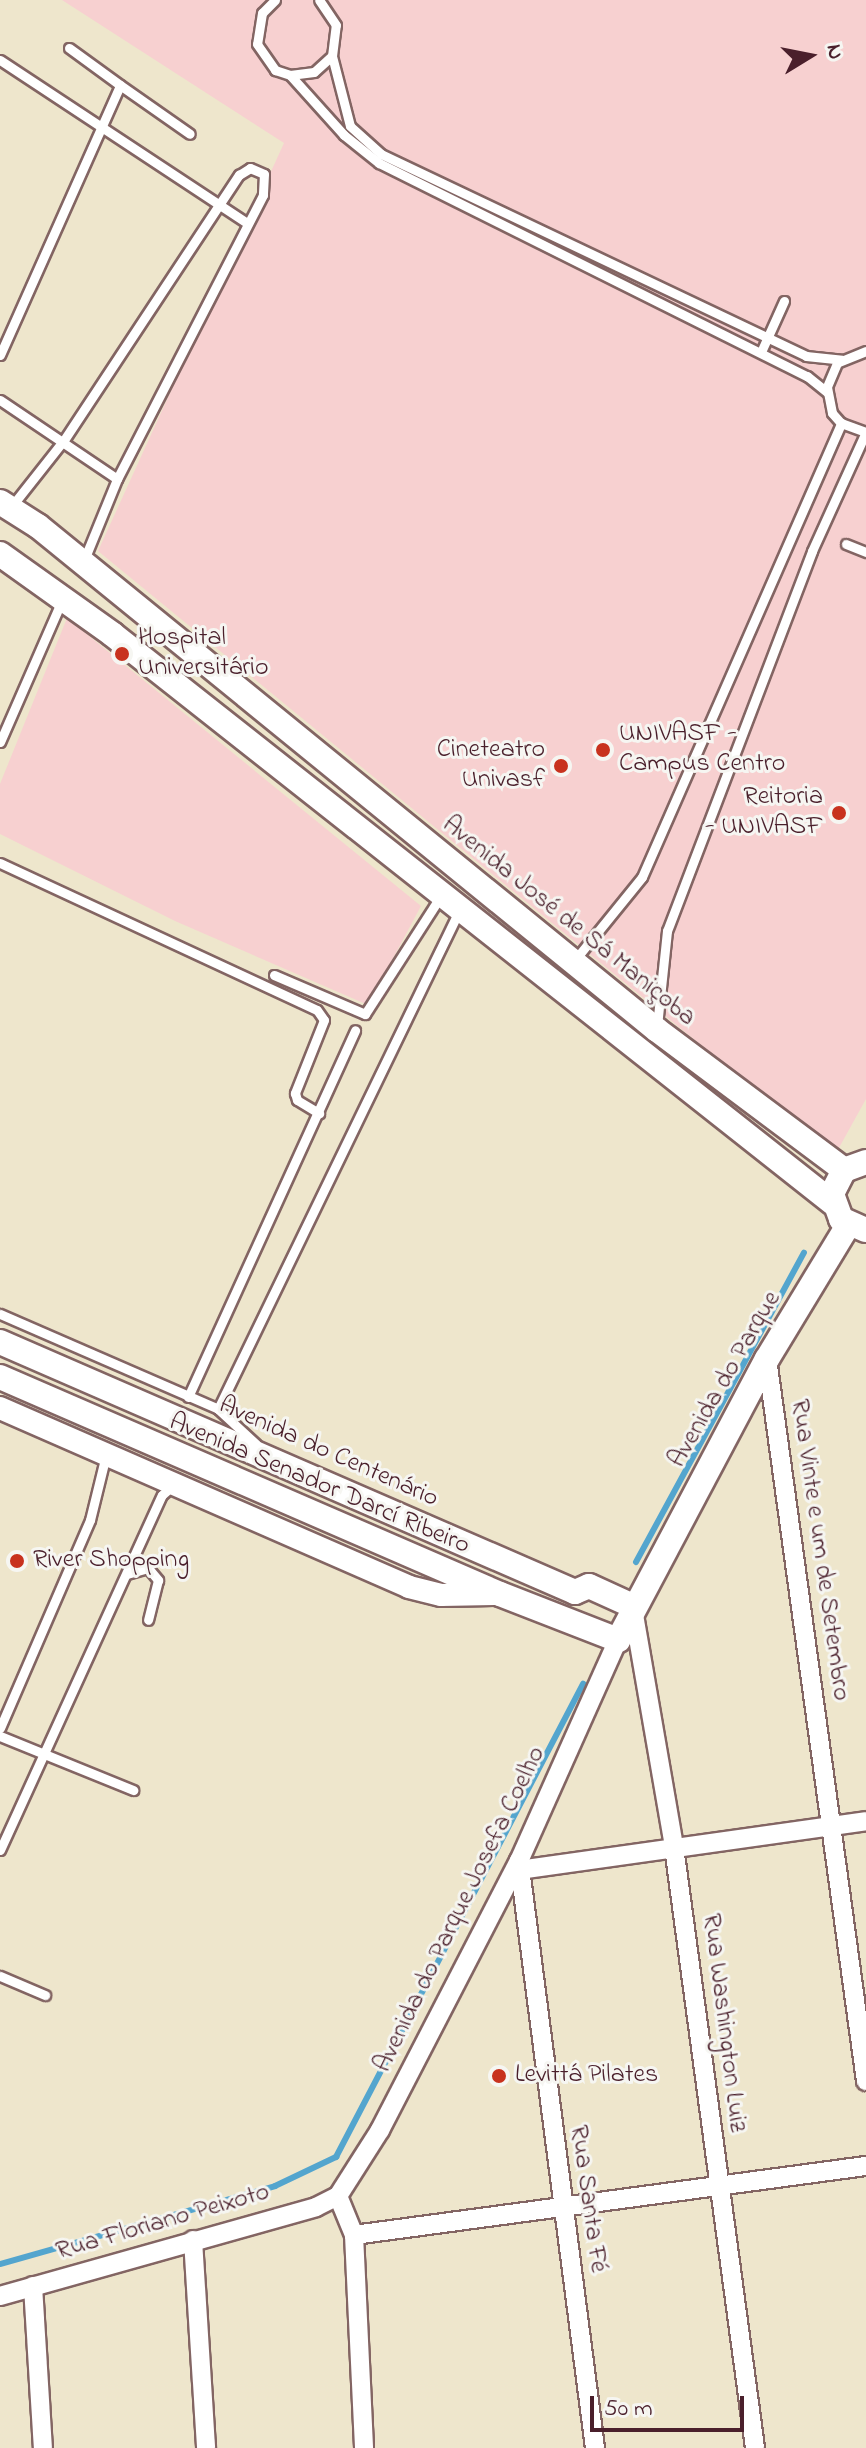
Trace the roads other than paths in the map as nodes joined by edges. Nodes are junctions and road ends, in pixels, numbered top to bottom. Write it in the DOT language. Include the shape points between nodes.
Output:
graph roads {
  1 [pos="275,0"];
  2 [pos="319,0"];
  3 [pos="331,5"];
  4 [pos="69,48"];
  5 [pos="332,56"];
  6 [pos="0,60"];
  7 [pos="290,75"];
  8 [pos="120,85"];
  9 [pos="100,125"];
  10 [pos="190,134"];
  11 [pos="217,204"];
  12 [pos="246,222"];
  13 [pos="784,301"];
  14 [pos="767,338"];
  15 [pos="866,351"];
  16 [pos="761,352"];
  17 [pos="0,355"];
  18 [pos="842,360"];
  19 [pos="827,392"];
  20 [pos="0,400"];
  21 [pos="841,423"];
  22 [pos="866,432"];
  23 [pos="64,440"];
  24 [pos="117,479"];
  25 [pos="4,510"];
  26 [pos="846,544"];
  27 [pos="866,552"];
  28 [pos="0,554"];
  29 [pos="83,564"];
  30 [pos="62,600"];
  31 [pos="0,742"];
  32 [pos="0,863"];
  33 [pos="451,901"];
  34 [pos="573,963"];
  35 [pos="274,975"];
  36 [pos="355,1030"];
  37 [pos="657,1030"];
  38 [pos="319,1113"];
  39 [pos="855,1166"];
  40 [pos="833,1203"];
  41 [pos="857,1228"];
  42 [pos="0,1314"];
  43 [pos="0,1342"];
  44 [pos="767,1359"];
  45 [pos="0,1377"];
  46 [pos="188,1397"];
  47 [pos="0,1408"];
  48 [pos="218,1409"];
  49 [pos="106,1455"];
  50 [pos="269,1458"];
  51 [pos="176,1485"];
  52 [pos="656,1563"];
  53 [pos="124,1577"];
  54 [pos="582,1589"];
  55 [pos="500,1594"];
  56 [pos="633,1606"];
  57 [pos="148,1620"];
  58 [pos="563,1621"];
  59 [pos="618,1640"];
  60 [pos="0,1728"];
  61 [pos="0,1736"];
  62 [pos="44,1754"];
  63 [pos="133,1790"];
  64 [pos="866,1821"];
  65 [pos="830,1826"];
  66 [pos="674,1847"];
  67 [pos="0,1850"];
  68 [pos="519,1865"];
  69 [pos="0,1976"];
  70 [pos="45,1995"];
  71 [pos="866,2081"];
  72 [pos="866,2166"];
  73 [pos="718,2186"];
  74 [pos="338,2196"];
  75 [pos="561,2209"];
  76 [pos="354,2235"];
  77 [pos="193,2240"];
  78 [pos="33,2286"];
  79 [pos="0,2296"];
  80 [pos="43,2448"];
  81 [pos="206,2448"];
  82 [pos="364,2448"];
  83 [pos="595,2448"];
  84 [pos="755,2448"];
  1 -- 7 [label="lane" via="262,13 257,44 275,70"];
  2 -- 3 [label="lane"];
  3 -- 5 [label="lane" via="337,41"];
  4 -- 8 [label="lane"];
  5 -- 7 [label="lane" via="314,72"];
  5 -- 14 [label="lane" via="350,126 381,154"];
  6 -- 9 [label="lane"];
  7 -- 16 [label="lane" via="356,147 379,163"];
  8 -- 9 [label="lane"];
  8 -- 10 [label="lane"];
  9 -- 11 [label="lane"];
  9 -- 17 [label="lane"];
  11 -- 12 [label="lane"];
  11 -- 12 [label="lane" via="239,175 257,169 266,186"];
  11 -- 23 [label="lane"];
  12 -- 24 [label="lane"];
  13 -- 14 [label="lane"];
  14 -- 16 [label="lane"];
  14 -- 18 [label="lane" via="806,356"];
  15 -- 18 [label="lane"];
  16 -- 19 [label="lane" via="814,379"];
  18 -- 19 [label="lane" via="830,374"];
  19 -- 21 [label="lane"];
  20 -- 23 [label="lane"];
  21 -- 22 [label="lane"];
  21 -- 34 [label="lane" via="642,877"];
  22 -- 37 [label="lane" via="812,551 667,931"];
  23 -- 24 [label="lane"];
  23 -- 25 [label="lane"];
  24 -- 29 [label="lane"];
  25 -- 29 [label="main road, Avenida José de Sá Maniçoba"];
  26 -- 27 [label="lane"];
  28 -- 30 [label="main road, Avenida José de Sá Maniçoba"];
  29 -- 30 [label="main road"];
  29 -- 34 [label="main road, Avenida José de Sá Maniçoba"];
  30 -- 31 [label="lane"];
  30 -- 33 [label="main road, Avenida José de Sá Maniçoba"];
  32 -- 38 [label="lane" via="317,1010 324,1020 295,1093 297,1100"];
  33 -- 35 [label="lane" via="365,1014"];
  33 -- 40 [label="main road, Avenida José de Sá Maniçoba"];
  33 -- 48 [label="lane"];
  34 -- 37 [label="main road, Avenida José de Sá Maniçoba"];
  36 -- 38 [label="lane"];
  37 -- 39 [label="main road, Avenida José de Sá Maniçoba"];
  38 -- 46 [label="lane"];
  39 -- 40 [label="main road" via="834,1185"];
  40 -- 41 [label="main road, Avenida José de Sá Maniçoba"];
  41 -- 44 [label="main road, Avenida do Parque"];
  42 -- 46 [label="lane"];
  43 -- 50 [label="main road, Avenida do Centenário"];
  44 -- 52 [label="main road, Avenida do Parque"];
  44 -- 65 [label="street, Rua Vinte e um de Setembro"];
  45 -- 55 [label="main road, Avenida Senador Darcí Ribeiro"];
  46 -- 48 [label="lane"];
  47 -- 49 [label="street"];
  48 -- 50 [label="lane"];
  49 -- 51 [label="street"];
  49 -- 60 [label="lane" via="93,1512"];
  50 -- 54 [label="main road, Avenida do Centenário"];
  51 -- 53 [label="lane" via="162,1495"];
  51 -- 55 [label="street" via="409,1587 441,1595"];
  52 -- 54 [label="main road" via="627,1585"];
  52 -- 56 [label="main road, Avenida do Parque"];
  53 -- 57 [label="lane" via="137,1567 156,1575 158,1594"];
  53 -- 62 [label="lane"];
  54 -- 56 [label="main road, Avenida do Centenário"];
  54 -- 58 [label="main road"];
  55 -- 58 [label="main road, Avenida Senador Darcí Ribeiro"];
  56 -- 59 [label="main road, Avenida do Parque"];
  56 -- 66 [label="street, Rua Washington Luiz"];
  58 -- 59 [label="main road, Avenida Senador Darcí Ribeiro"];
  59 -- 68 [label="street, Avenida do Parque Josefa Coelho"];
  61 -- 62 [label="lane"];
  62 -- 63 [label="lane"];
  62 -- 67 [label="lane"];
  64 -- 65 [label="street"];
  65 -- 66 [label="street"];
  65 -- 71 [label="street, Rua Vinte e um de Setembro"];
  66 -- 68 [label="street"];
  66 -- 73 [label="street, Rua Washington Luiz"];
  68 -- 74 [label="street, Avenida do Parque Josefa Coelho" via="380,2130"];
  68 -- 75 [label="street, Rua Santa Fé"];
  69 -- 70 [label="lane"];
  72 -- 73 [label="street"];
  73 -- 75 [label="street"];
  73 -- 84 [label="street, Rua Washington Luiz"];
  74 -- 76 [label="street"];
  74 -- 77 [label="street, Rua Floriano Peixoto" via="316,2207"];
  75 -- 76 [label="street"];
  75 -- 83 [label="street, Rua Santa Fé"];
  76 -- 82 [label="street"];
  77 -- 78 [label="street, Rua Floriano Peixoto"];
  77 -- 81 [label="street"];
  78 -- 79 [label="street, Rua Floriano Peixoto"];
  78 -- 80 [label="street"];
}
